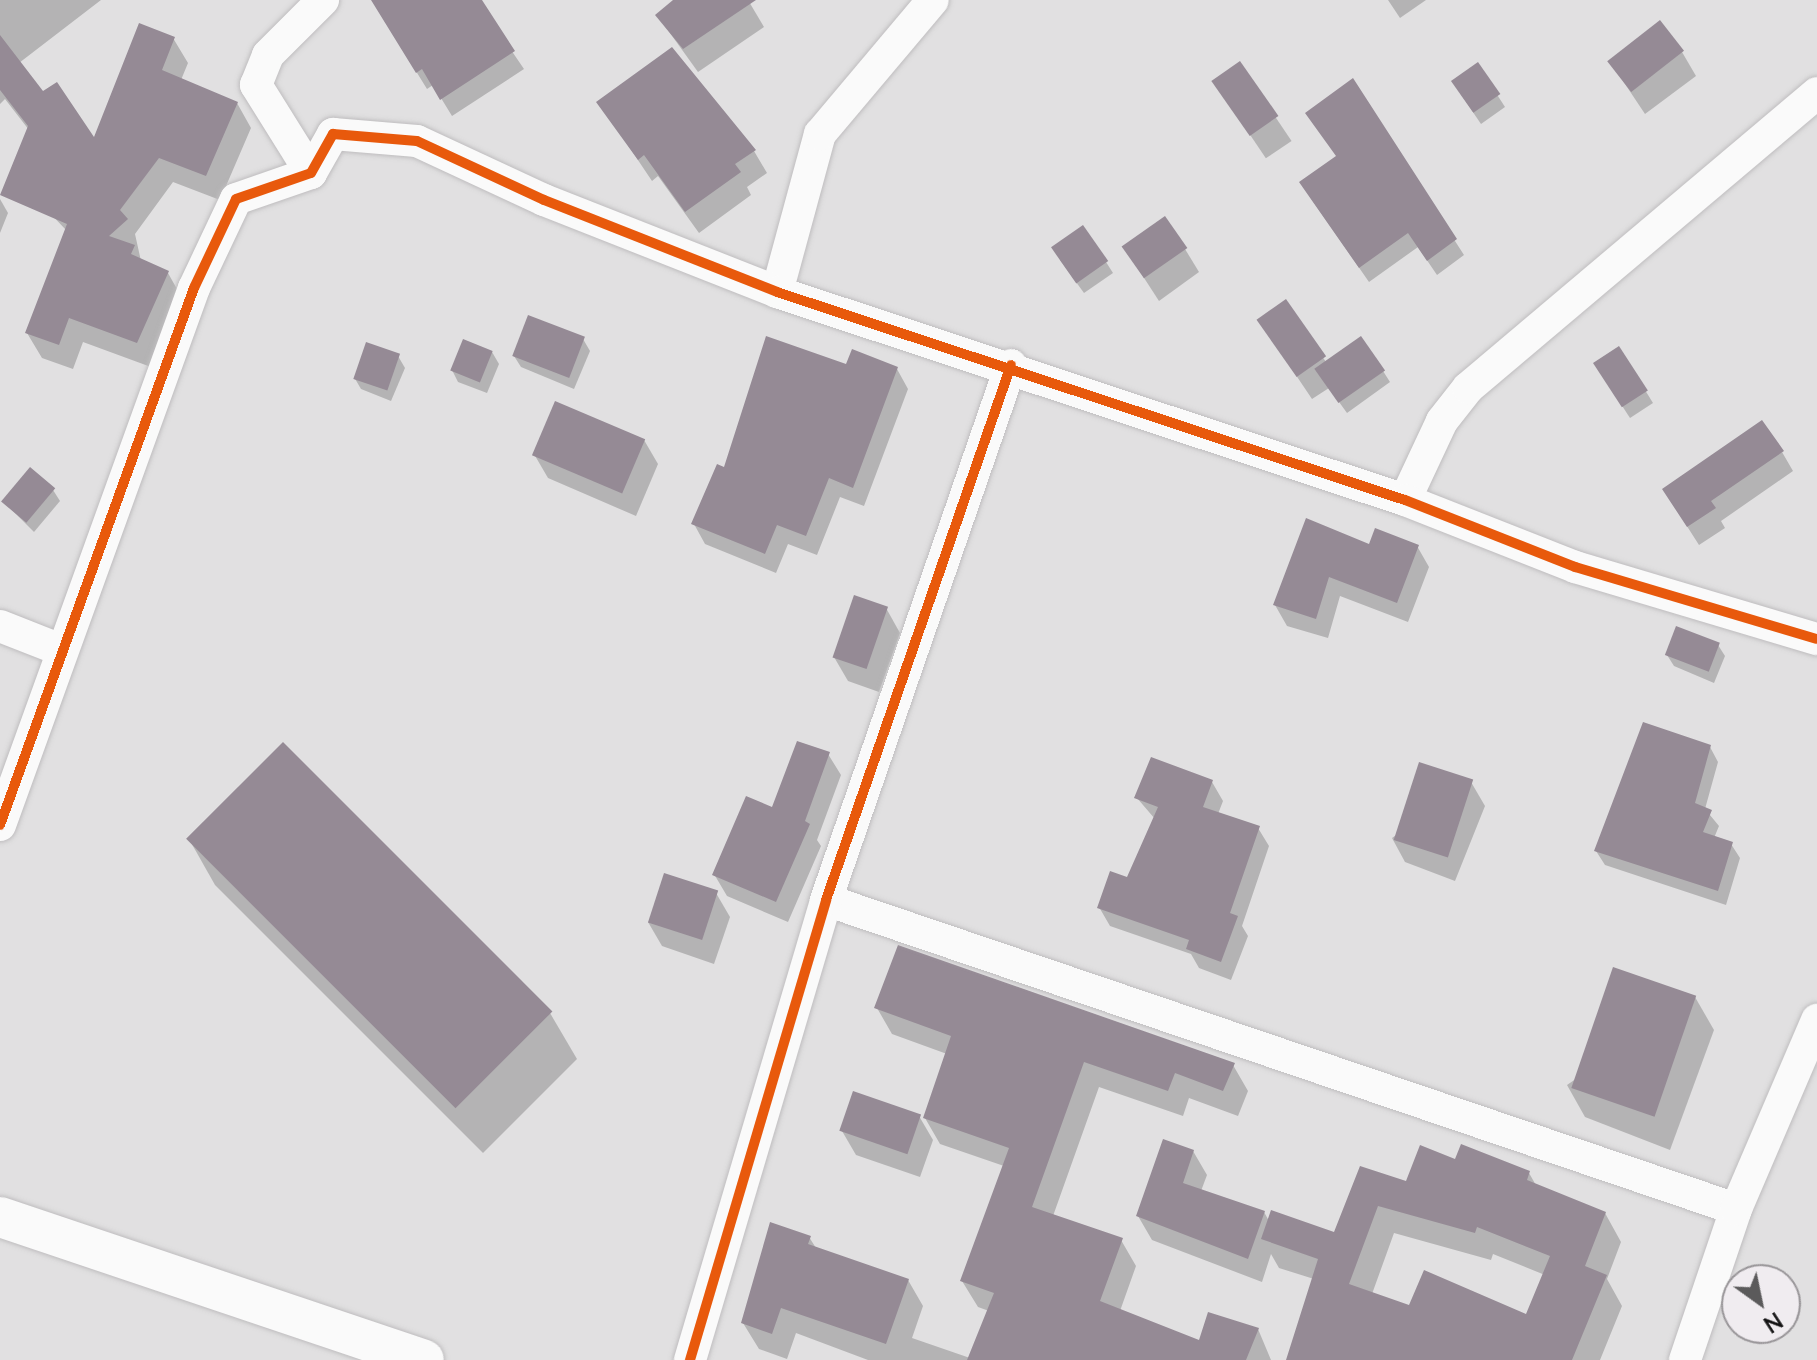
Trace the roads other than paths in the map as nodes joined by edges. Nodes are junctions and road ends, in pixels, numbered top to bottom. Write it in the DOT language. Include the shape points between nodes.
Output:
graph roads {
  1 [pos="323,0"];
  2 [pos="933,0"];
  3 [pos="1817,93"];
  4 [pos="311,173"];
  5 [pos="777,292"];
  6 [pos="1011,365"];
  7 [pos="1405,500"];
  8 [pos="0,626"];
  9 [pos="1817,639"];
  10 [pos="61,650"];
  11 [pos="0,825"];
  12 [pos="826,900"];
  13 [pos="1817,1020"];
  14 [pos="1736,1209"];
  15 [pos="3,1221"];
  16 [pos="361,1352"];
  17 [pos="424,1360"];
  18 [pos="690,1360"];
  19 [pos="1685,1360"];
  1 -- 4 [label="street" via="268,55 256,85"];
  2 -- 5 [label="street" via="820,134"];
  3 -- 7 [label="street" via="1478,379 1442,421"];
  4 -- 5 [label="street" via="333,134 417,141 544,200"];
  4 -- 10 [label="street" via="236,199 194,288"];
  5 -- 6 [label="street"];
  6 -- 7 [label="street"];
  6 -- 12 [label="street"];
  7 -- 9 [label="street" via="1575,567"];
  8 -- 10 [label="street"];
  10 -- 11 [label="street"];
  12 -- 14 [label="street"];
  12 -- 18 [label="street"];
  13 -- 14 [label="street"];
  14 -- 19 [label="street"];
  15 -- 16 [label="street"];
  16 -- 17 [label="street"];
}
